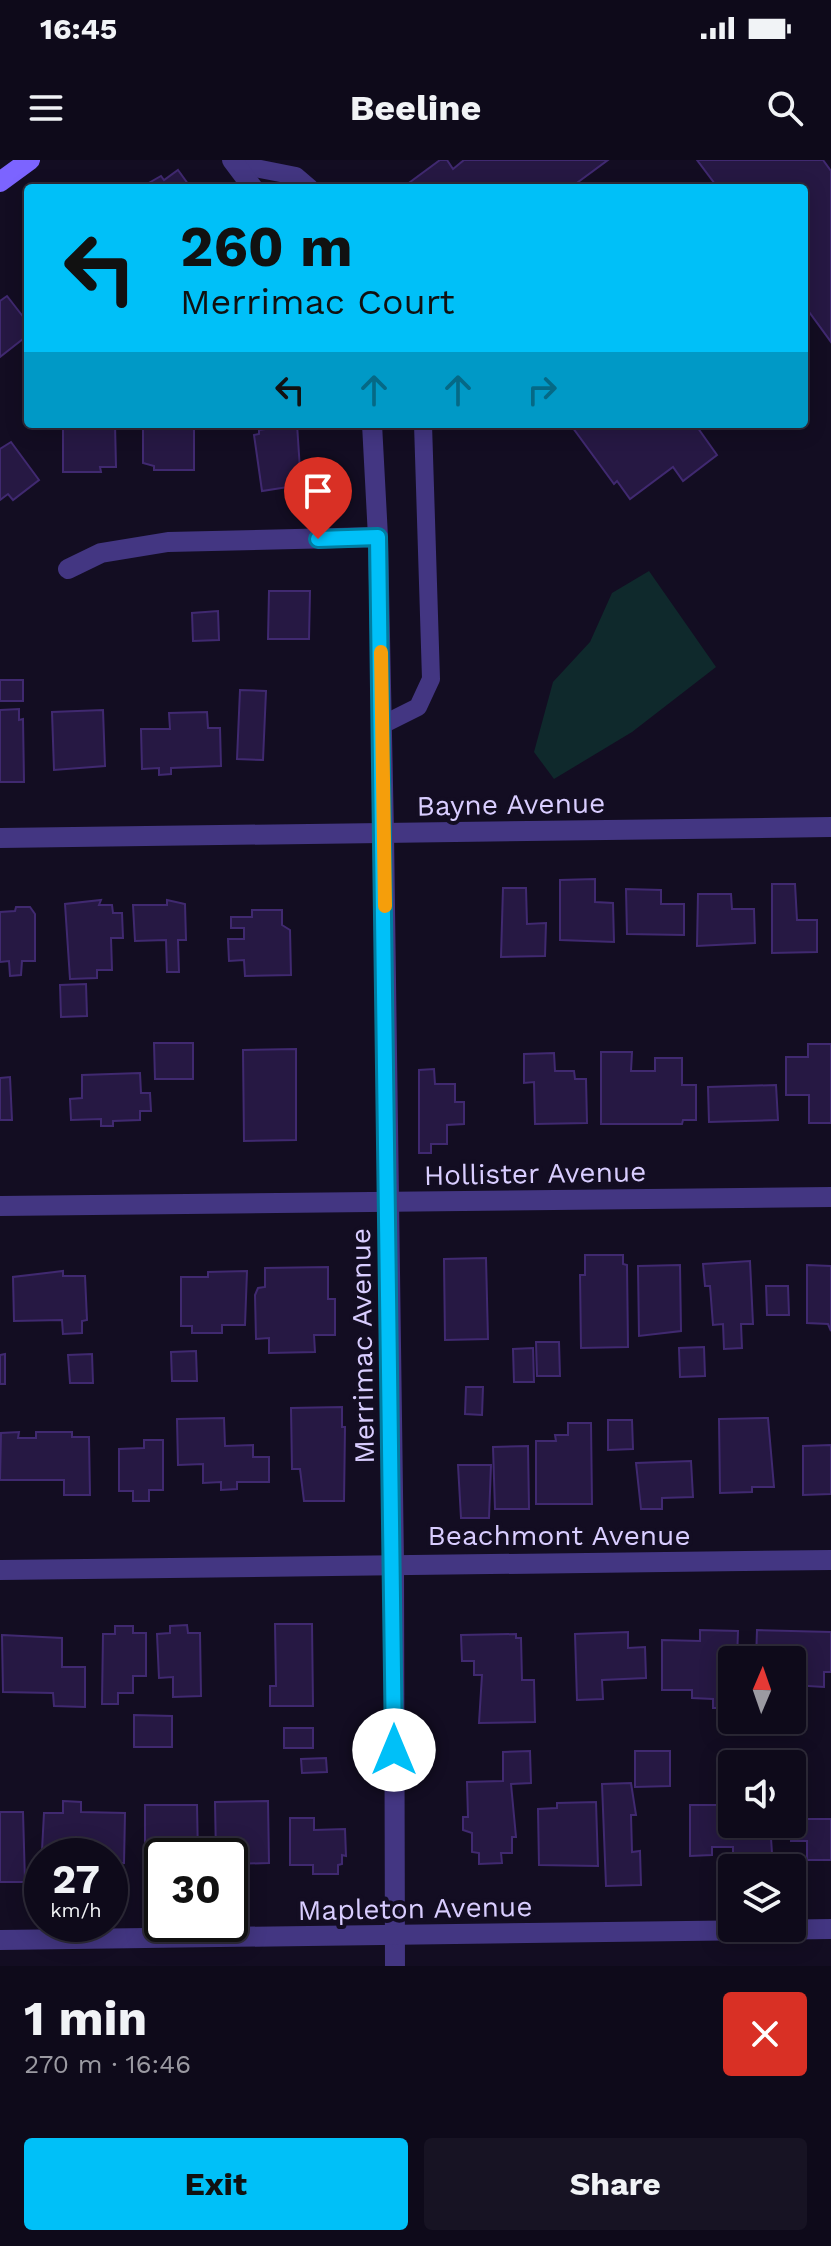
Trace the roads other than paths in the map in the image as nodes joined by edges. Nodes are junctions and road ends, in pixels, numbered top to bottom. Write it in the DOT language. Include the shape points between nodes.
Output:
graph roads {
  1 [pos="30,160"];
  2 [pos="234,162"];
  3 [pos="0,182"];
  4 [pos="250,184"];
  5 [pos="305,184"];
  6 [pos="372,428"];
  7 [pos="423,428"];
  8 [pos="378,537"];
  9 [pos="68,569"];
  10 [pos="382,725"];
  11 [pos="831,827"];
  12 [pos="384,834"];
  13 [pos="0,838"];
  14 [pos="831,1197"];
  15 [pos="388,1202"];
  16 [pos="0,1206"];
  17 [pos="831,1560"];
  18 [pos="394,1564"];
  19 [pos="0,1570"];
  20 [pos="831,1929"];
  21 [pos="395,1936"];
  22 [pos="0,1940"];
  23 [pos="395,1966"];
  1 -- 3 [label="main road"];
  2 -- 4 [label="street"];
  2 -- 5 [label="lane" via="296,176"];
  6 -- 8 [label="street, Merrimac Avenue"];
  7 -- 10 [label="lane" via="431,679 418,707"];
  8 -- 9 [label="street" via="168,542 101,553"];
  8 -- 10 [label="street, Merrimac Avenue"];
  10 -- 12 [label="street, Merrimac Avenue"];
  11 -- 12 [label="street, Bayne Avenue"];
  12 -- 13 [label="street, Bayne Avenue"];
  12 -- 15 [label="street, Merrimac Avenue"];
  14 -- 15 [label="street, Hollister Avenue"];
  15 -- 16 [label="street, Hollister Avenue"];
  15 -- 18 [label="street, Merrimac Avenue"];
  17 -- 18 [label="street, Beachmont Avenue"];
  18 -- 19 [label="street, Beachmont Avenue"];
  18 -- 21 [label="street, Merrimac Avenue"];
  20 -- 21 [label="street, Mapleton Avenue"];
  21 -- 22 [label="street, Mapleton Avenue"];
  21 -- 23 [label="street, Merrimac Avenue"];
}
